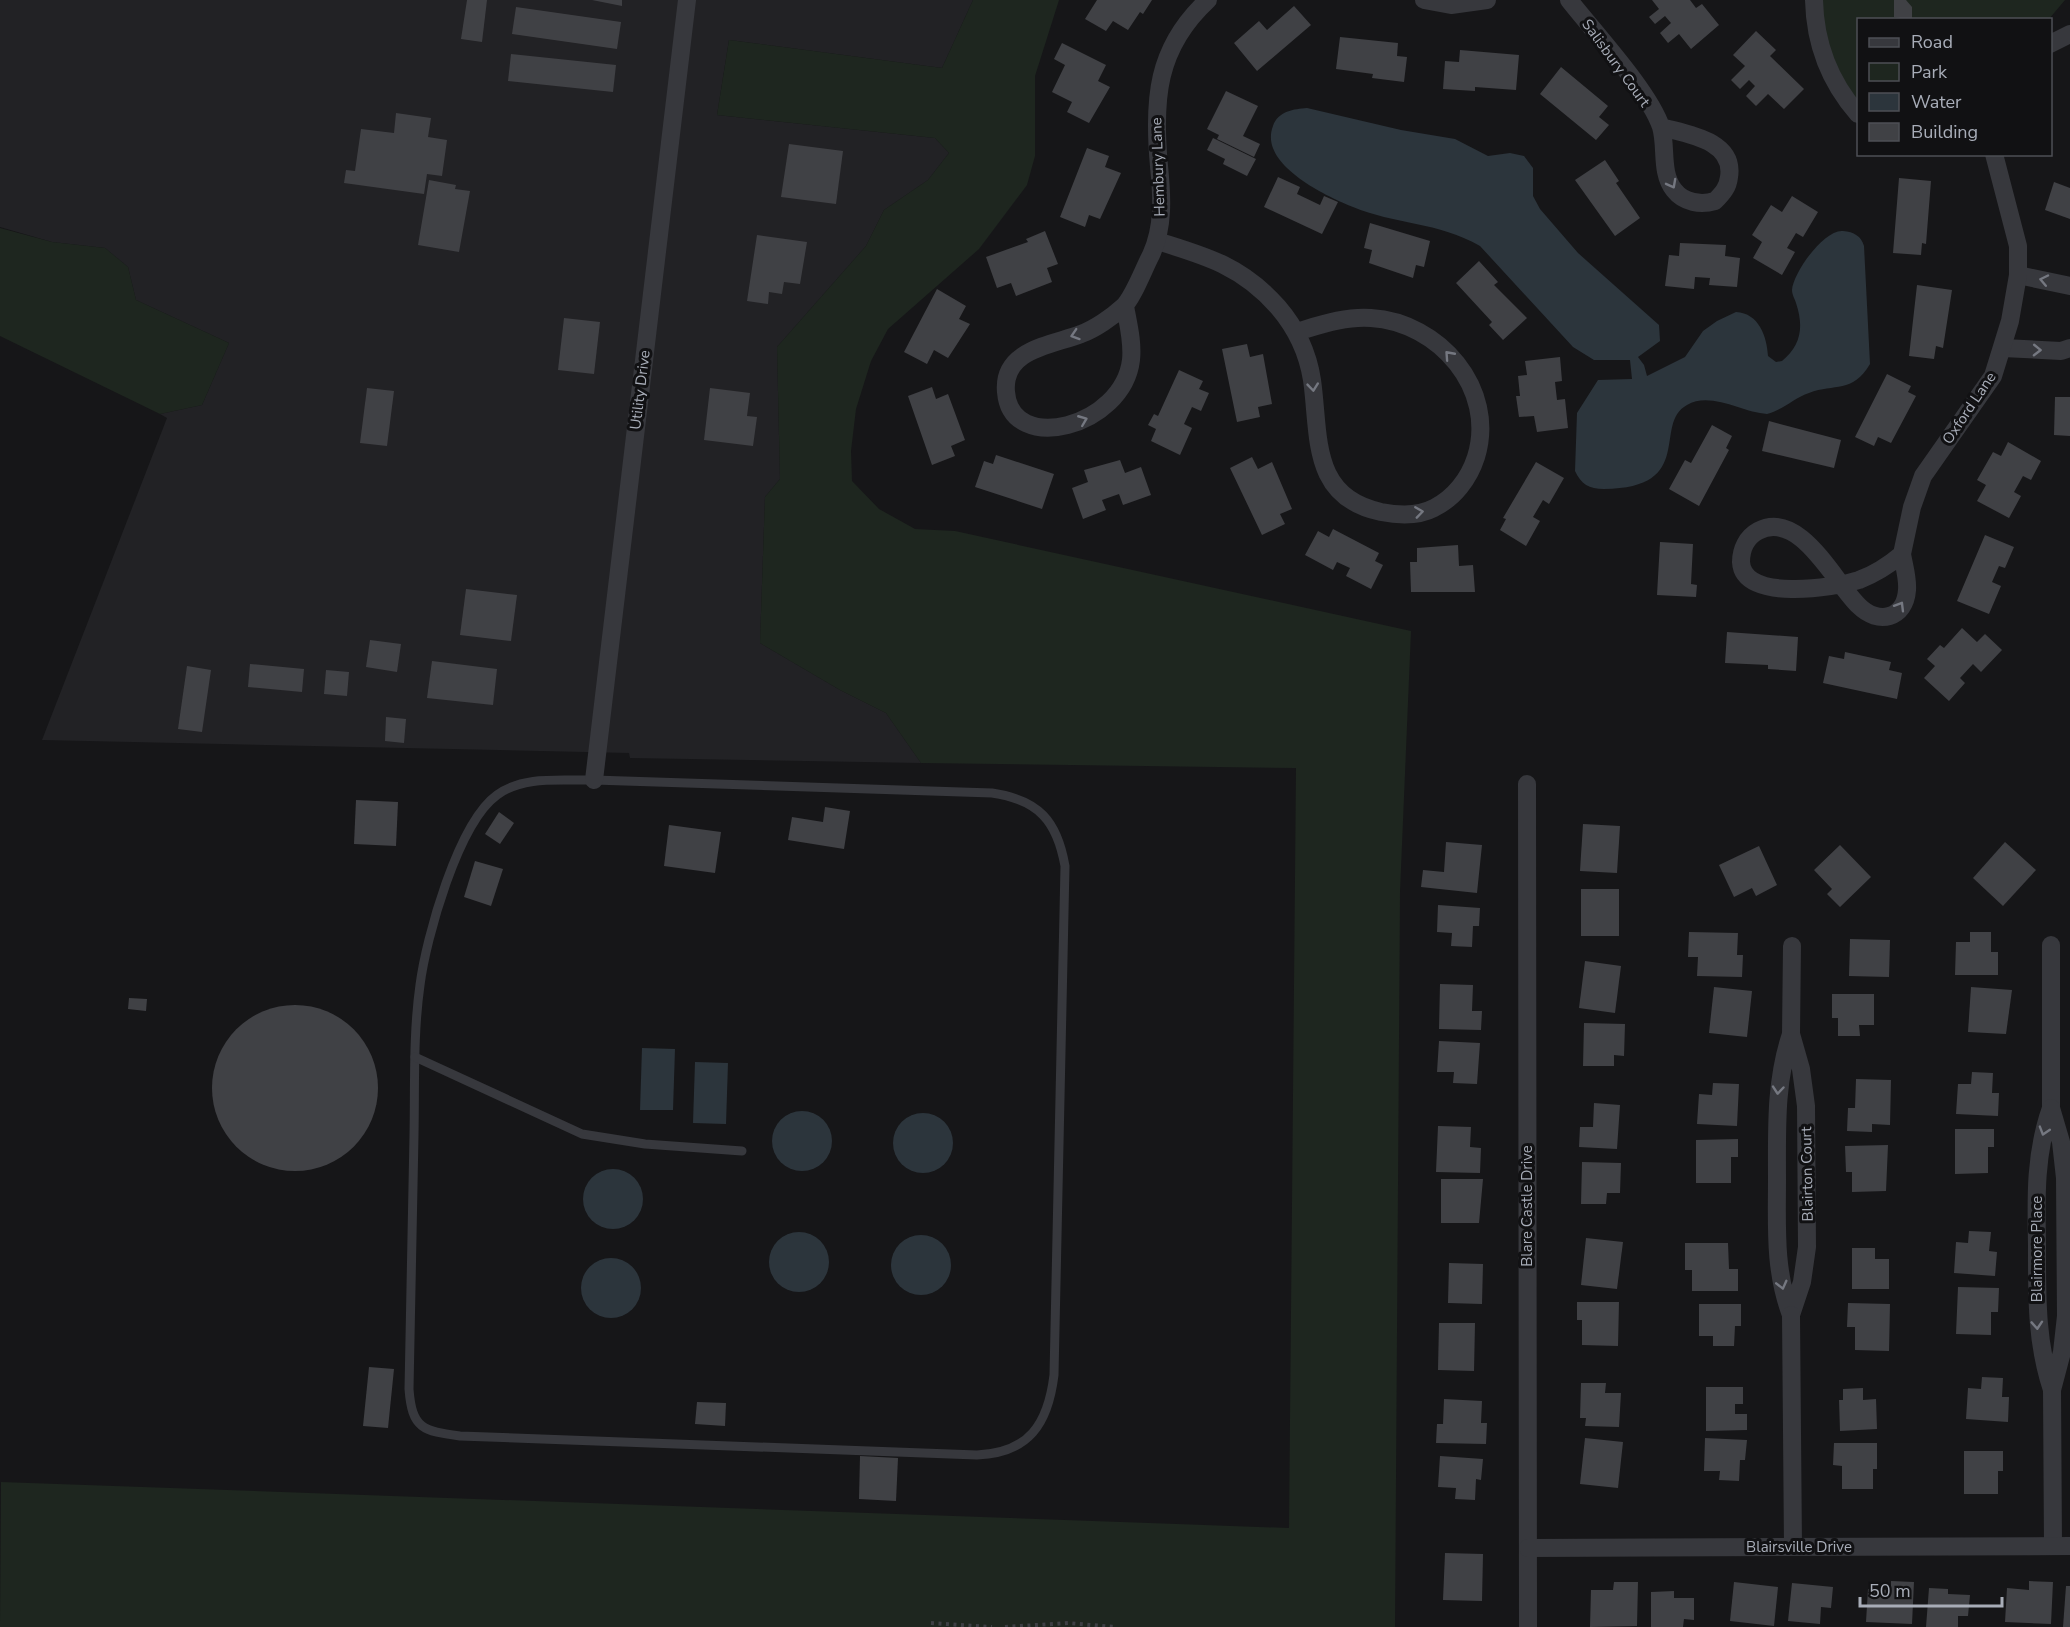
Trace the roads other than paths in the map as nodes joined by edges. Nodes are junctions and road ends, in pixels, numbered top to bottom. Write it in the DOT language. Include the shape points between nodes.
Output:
graph roads {
  1 [pos="687,0"];
  2 [pos="1208,0"];
  3 [pos="1425,0"];
  4 [pos="1487,0"];
  5 [pos="1569,0"];
  6 [pos="1814,0"];
  7 [pos="2070,34"];
  8 [pos="2052,43"];
  9 [pos="1857,113"];
  10 [pos="1661,127"];
  11 [pos="1995,156"];
  12 [pos="1157,241"];
  13 [pos="2018,275"];
  14 [pos="2070,286"];
  15 [pos="1125,306"];
  16 [pos="1296,332"];
  17 [pos="2003,348"];
  18 [pos="2070,348"];
  19 [pos="1902,554"];
  20 [pos="1842,583"];
  21 [pos="594,780"];
  22 [pos="1527,784"];
  23 [pos="2051,945"];
  24 [pos="1792,946"];
  25 [pos="1791,1034"];
  26 [pos="415,1057"];
  27 [pos="2051,1108"];
  28 [pos="742,1151"];
  29 [pos="1791,1315"];
  30 [pos="2052,1390"];
  31 [pos="2062,1546"];
  32 [pos="1793,1547"];
  33 [pos="1528,1548"];
  34 [pos="1528,1627"];
  1 -- 21 [label="street, Utility Drive"];
  2 -- 12 [label="street, Hembury Lane" via="1171,46 1162,70 1155,123 1162,210"];
  3 -- 4 [label="street" via="1451,5"];
  5 -- 10 [label="street, Salisbury Court" via="1633,81"];
  6 -- 9 [label="street" via="1816,30 1829,72"];
  7 -- 8 [label="street"];
  10 -- 10 [label="street, Salisbury Court, one-way" via="1667,177 1673,189 1681,198 1693,202 1715,201 1728,185 1730,171 1720,149 1694,135"];
  11 -- 13 [label="street, Oxford Lane" via="2018,246"];
  12 -- 15 [label="street, Hembury Lane"];
  12 -- 16 [label="street" via="1204,255 1247,277"];
  14 -- 13 [label="street, one-way"];
  13 -- 17 [label="street, Oxford Lane"];
  15 -- 15 [label="street, one-way" via="1082,334 1044,344 1019,358 1006,381 1005,393 1018,416 1042,427 1060,427 1081,421 1108,405 1123,383 1131,361"];
  16 -- 16 [label="street, one-way" via="1308,359 1320,456 1337,489 1365,507 1393,514 1429,511 1444,503 1468,475 1480,438 1480,419 1472,389 1453,358 1425,334 1382,319 1353,318"];
  17 -- 18 [label="street, one-way"];
  17 -- 19 [label="street, Oxford Lane" via="1993,376 1923,476"];
  19 -- 20 [label="street" via="1872,574"];
  20 -- 19 [label="street, Oxford Lane, one-way" via="1867,613 1877,618 1894,616 1907,592"];
  20 -- 20 [label="street" via="1803,540 1785,528 1764,528 1747,539 1741,564 1756,584 1783,589"];
  21 -- 26 [label="lane" via="527,782 508,788 490,801 475,820 458,852 433,926 420,985"];
  21 -- 26 [label="lane" via="992,793 1029,803 1048,820 1062,849 1065,866 1054,1375 1041,1423 1019,1445 1004,1452 977,1455 460,1436 423,1428 412,1413 409,1389"];
  22 -- 33 [label="street, Blare Castle Drive"];
  23 -- 27 [label="street, Blairmore Place"];
  24 -- 25 [label="street, Blairton Court"];
  25 -- 29 [label="street, Blairton Court, one-way" via="1777,1088 1777,1249 1780,1281"];
  25 -- 29 [label="street, Blairton Court" via="1805,1088 1807,1247 1802,1282"];
  26 -- 28 [label="lane" via="582,1134 645,1144"];
  27 -- 30 [label="street, Blairmore Place" via="2065,1170 2066,1304 2062,1352"];
  27 -- 30 [label="street, Blairmore Place, one-way" via="2040,1145 2036,1202 2038,1334"];
  29 -- 32 [label="street, Blairton Court"];
  30 -- 31 [label="street, Blairmore Place"];
  31 -- 32 [label="street, Blairsville Drive"];
  32 -- 33 [label="street, Blairsville Drive"];
  33 -- 34 [label="street, Blare Castle Drive"];
}
